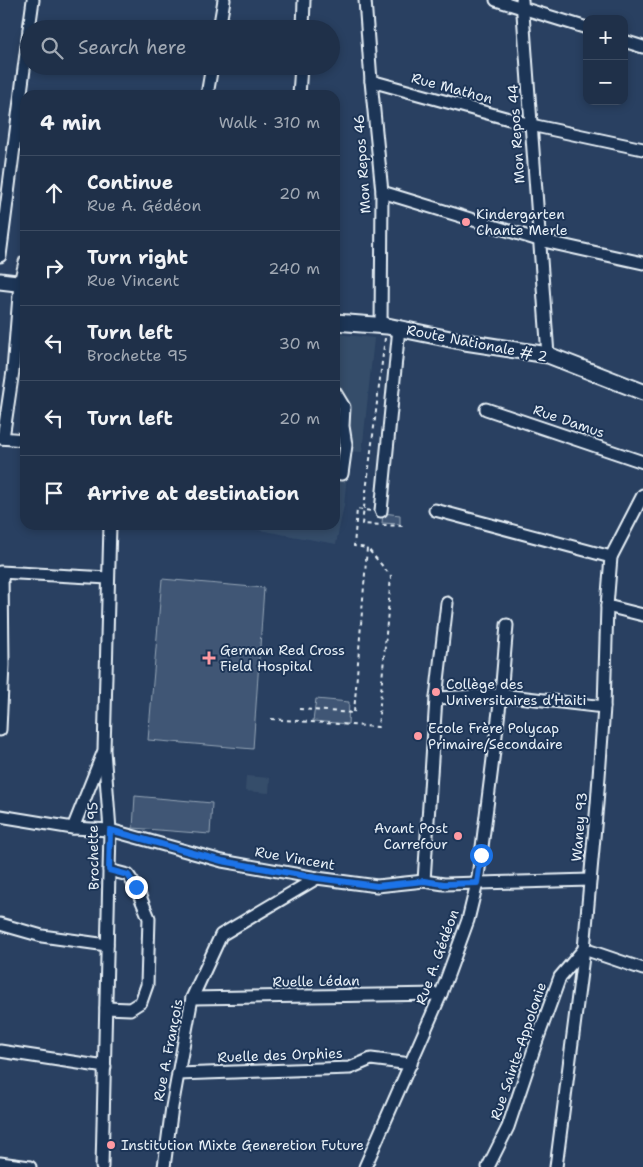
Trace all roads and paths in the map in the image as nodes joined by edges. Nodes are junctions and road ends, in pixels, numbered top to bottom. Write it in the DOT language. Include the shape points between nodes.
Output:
graph roads {
  1 [pos="33,0"];
  2 [pos="224,0"];
  3 [pos="304,0"];
  4 [pos="365,0"];
  5 [pos="496,0"];
  6 [pos="522,4"];
  7 [pos="30,20"];
  8 [pos="221,20"];
  9 [pos="303,20"];
  10 [pos="583,27"];
  11 [pos="628,42"];
  12 [pos="643,47"];
  13 [pos="23,75"];
  14 [pos="210,75"];
  15 [pos="301,75"];
  16 [pos="371,81"];
  17 [pos="21,90"];
  18 [pos="208,90"];
  19 [pos="300,90"];
  20 [pos="20,100"];
  21 [pos="531,125"];
  22 [pos="643,149"];
  23 [pos="382,192"];
  24 [pos="539,240"];
  25 [pos="0,256"];
  26 [pos="643,263"];
  27 [pos="0,280"];
  28 [pos="20,284"];
  29 [pos="20,303"];
  30 [pos="340,322"];
  31 [pos="389,327"];
  32 [pos="548,355"];
  33 [pos="643,392"];
  34 [pos="340,400"];
  35 [pos="486,409"];
  36 [pos="2,438"];
  37 [pos="20,440"];
  38 [pos="643,462"];
  39 [pos="340,474"];
  40 [pos="643,495"];
  41 [pos="357,509"];
  42 [pos="435,510"];
  43 [pos="381,512"];
  44 [pos="403,526"];
  45 [pos="110,530"];
  46 [pos="367,548"];
  47 [pos="611,557"];
  48 [pos="1,573"];
  49 [pos="108,578"];
  50 [pos="447,603"];
  51 [pos="607,606"];
  52 [pos="643,615"];
  53 [pos="507,625"];
  54 [pos="501,695"];
  55 [pos="436,698"];
  56 [pos="604,707"];
  57 [pos="299,709"];
  58 [pos="271,719"];
  59 [pos="0,730"];
  60 [pos="104,750"];
  61 [pos="0,816"];
  62 [pos="73,828"];
  63 [pos="110,830"];
  64 [pos="109,870"];
  65 [pos="317,878"];
  66 [pos="590,880"];
  67 [pos="424,881"];
  68 [pos="477,883"];
  69 [pos="0,924"];
  70 [pos="108,945"];
  71 [pos="584,949"];
  72 [pos="643,969"];
  73 [pos="441,994"];
  74 [pos="192,998"];
  75 [pos="106,1008"];
  76 [pos="0,1051"];
  77 [pos="411,1064"];
  78 [pos="105,1067"];
  79 [pos="178,1074"];
  80 [pos="0,1163"];
  81 [pos="30,1167"];
  82 [pos="102,1167"];
  83 [pos="164,1167"];
  84 [pos="365,1167"];
  85 [pos="488,1167"];
  86 [pos="556,1167"];
  1 -- 7 [label="street"];
  2 -- 8 [label="street"];
  3 -- 9 [label="street"];
  4 -- 16 [label="street, Mon Repos 46"];
  5 -- 6 [label="street"];
  6 -- 10 [label="street"];
  6 -- 21 [label="street, Mon Repos 44"];
  11 -- 12 [label="street"];
  13 -- 17 [label="street"];
  14 -- 18 [label="street"];
  15 -- 19 [label="street"];
  16 -- 21 [label="street, Rue Mathon"];
  16 -- 23 [label="street, Mon Repos 46"];
  20 -- 25 [label="street"];
  21 -- 22 [label="street, Rue Mathon"];
  21 -- 24 [label="street, Mon Repos 44"];
  23 -- 24 [label="street"];
  23 -- 31 [label="street, Mon Repos 46"];
  24 -- 26 [label="street"];
  24 -- 32 [label="street, Mon Repos 44"];
  27 -- 28 [label="main road"];
  29 -- 36 [label="street"];
  30 -- 31 [label="main road, Route Nationale # 2"];
  31 -- 32 [label="main road, Route Nationale # 2"];
  31 -- 43 [label="street, Mon Repos 46"];
  31 -- 44 [label="path" via="362,524"];
  32 -- 33 [label="main road, Route Nationale # 2"];
  34 -- 39 [label="street" via="344,407 346,445"];
  35 -- 38 [label="street, Rue Damus"];
  36 -- 37 [label="street"];
  40 -- 47 [label="street, Waney 93"];
  41 -- 46 [label="path" via="354,546"];
  42 -- 47 [label="street"];
  45 -- 49 [label="street, Brochette 95"];
  46 -- 57 [label="path" via="354,713"];
  46 -- 58 [label="path" via="391,576 378,727"];
  47 -- 51 [label="street, Waney 93"];
  48 -- 49 [label="street"];
  48 -- 59 [label="street" via="3,664"];
  49 -- 60 [label="street, Brochette 95"];
  50 -- 55 [label="street"];
  51 -- 52 [label="street"];
  51 -- 56 [label="street, Waney 93"];
  53 -- 54 [label="street, Rue A. Gédéon"];
  54 -- 55 [label="street"];
  54 -- 56 [label="street"];
  54 -- 68 [label="street, Rue A. Gédéon"];
  55 -- 67 [label="street"];
  56 -- 66 [label="street, Waney 93"];
  60 -- 62 [label="street"];
  60 -- 63 [label="street, Brochette 95"];
  61 -- 62 [label="street, Rue Vincent"];
  62 -- 63 [label="street, Rue Vincent"];
  63 -- 64 [label="street, Brochette 95"];
  63 -- 65 [label="street, Rue Vincent" via="222,861"];
  64 -- 70 [label="street, Brochette 95"];
  64 -- 75 [label="street" via="128,875 149,918 147,985 141,1002 130,1009"];
  65 -- 67 [label="street, Rue Vincent" via="377,886"];
  65 -- 74 [label="street, Rue A. François" via="221,935"];
  66 -- 68 [label="street, Rue Vincent"];
  66 -- 71 [label="street, Waney 93"];
  67 -- 68 [label="street, Rue Vincent"];
  68 -- 73 [label="street, Rue A. Gédéon" via="468,920"];
  69 -- 70 [label="street" via="42,936"];
  70 -- 75 [label="street, Brochette 95"];
  71 -- 72 [label="street"];
  71 -- 85 [label="street, Rue Sainte-Appolonie" via="560,977 508,1127"];
  71 -- 86 [label="street, Waney 93"];
  73 -- 74 [label="street, Ruelle Lédan"];
  73 -- 77 [label="street, Rue A. Gédéon"];
  74 -- 79 [label="street, Rue A. François"];
  75 -- 78 [label="street, Brochette 95"];
  76 -- 78 [label="street"];
  77 -- 79 [label="street, Ruelle des Orphies" via="371,1059 350,1068"];
  77 -- 84 [label="street, Rue A. Gédéon"];
  78 -- 82 [label="street, Brochette 95"];
  79 -- 83 [label="street, Rue A. François"];
  80 -- 81 [label="street"];
}
